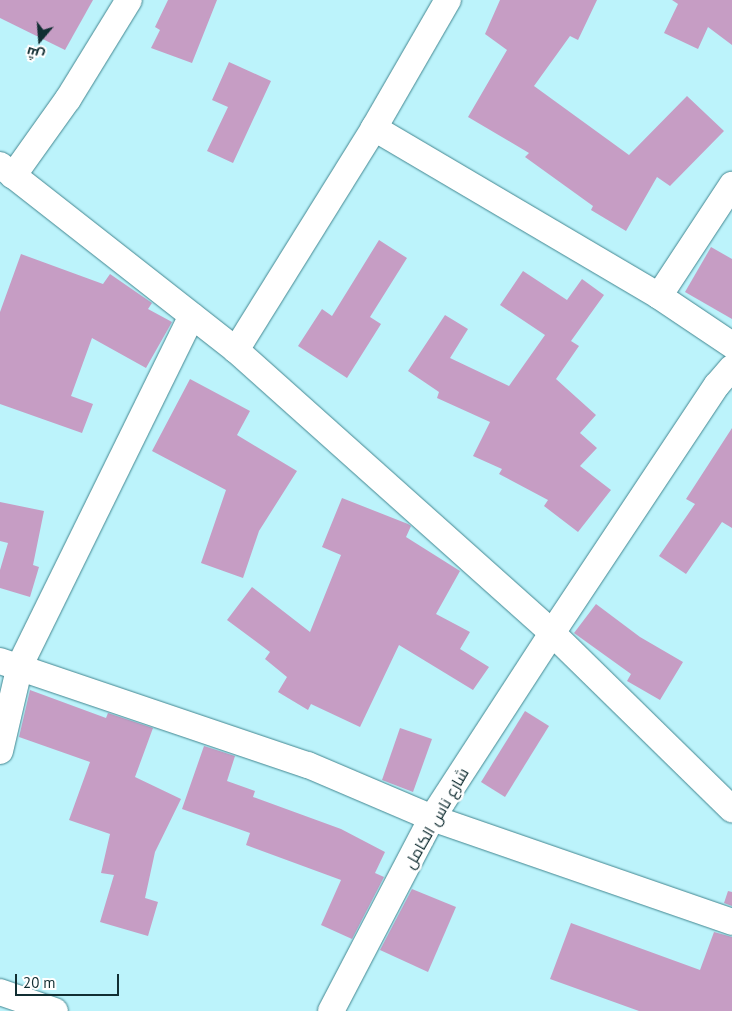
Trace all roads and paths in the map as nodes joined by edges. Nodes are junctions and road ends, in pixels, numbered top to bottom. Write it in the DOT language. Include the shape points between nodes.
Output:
graph roads {
  1 [pos="129,0"];
  2 [pos="448,0"];
  3 [pos="374,128"];
  4 [pos="7,170"];
  5 [pos="732,185"];
  6 [pos="659,296"];
  7 [pos="192,316"];
  8 [pos="732,345"];
  9 [pos="236,350"];
  10 [pos="727,384"];
  11 [pos="552,633"];
  12 [pos="10,663"];
  13 [pos="0,751"];
  14 [pos="732,810"];
  15 [pos="432,818"];
  16 [pos="732,922"];
  17 [pos="0,992"];
  18 [pos="55,1011"];
  19 [pos="331,1011"];
  1 -- 4 [label="street" via="68,99"];
  2 -- 3 [label="street"];
  3 -- 6 [label="street"];
  3 -- 9 [label="street"];
  4 -- 7 [label="street"];
  5 -- 6 [label="street"];
  6 -- 8 [label="street"];
  7 -- 9 [label="street"];
  7 -- 12 [label="street"];
  9 -- 11 [label="street"];
  10 -- 11 [label="street, شارع ناس الكامل"];
  11 -- 14 [label="street"];
  11 -- 15 [label="street, شارع ناس الكامل"];
  12 -- 13 [label="street"];
  12 -- 15 [label="street" via="308,765"];
  15 -- 16 [label="street"];
  15 -- 19 [label="street, شارع ناس الكامل"];
  17 -- 18 [label="street"];
}
